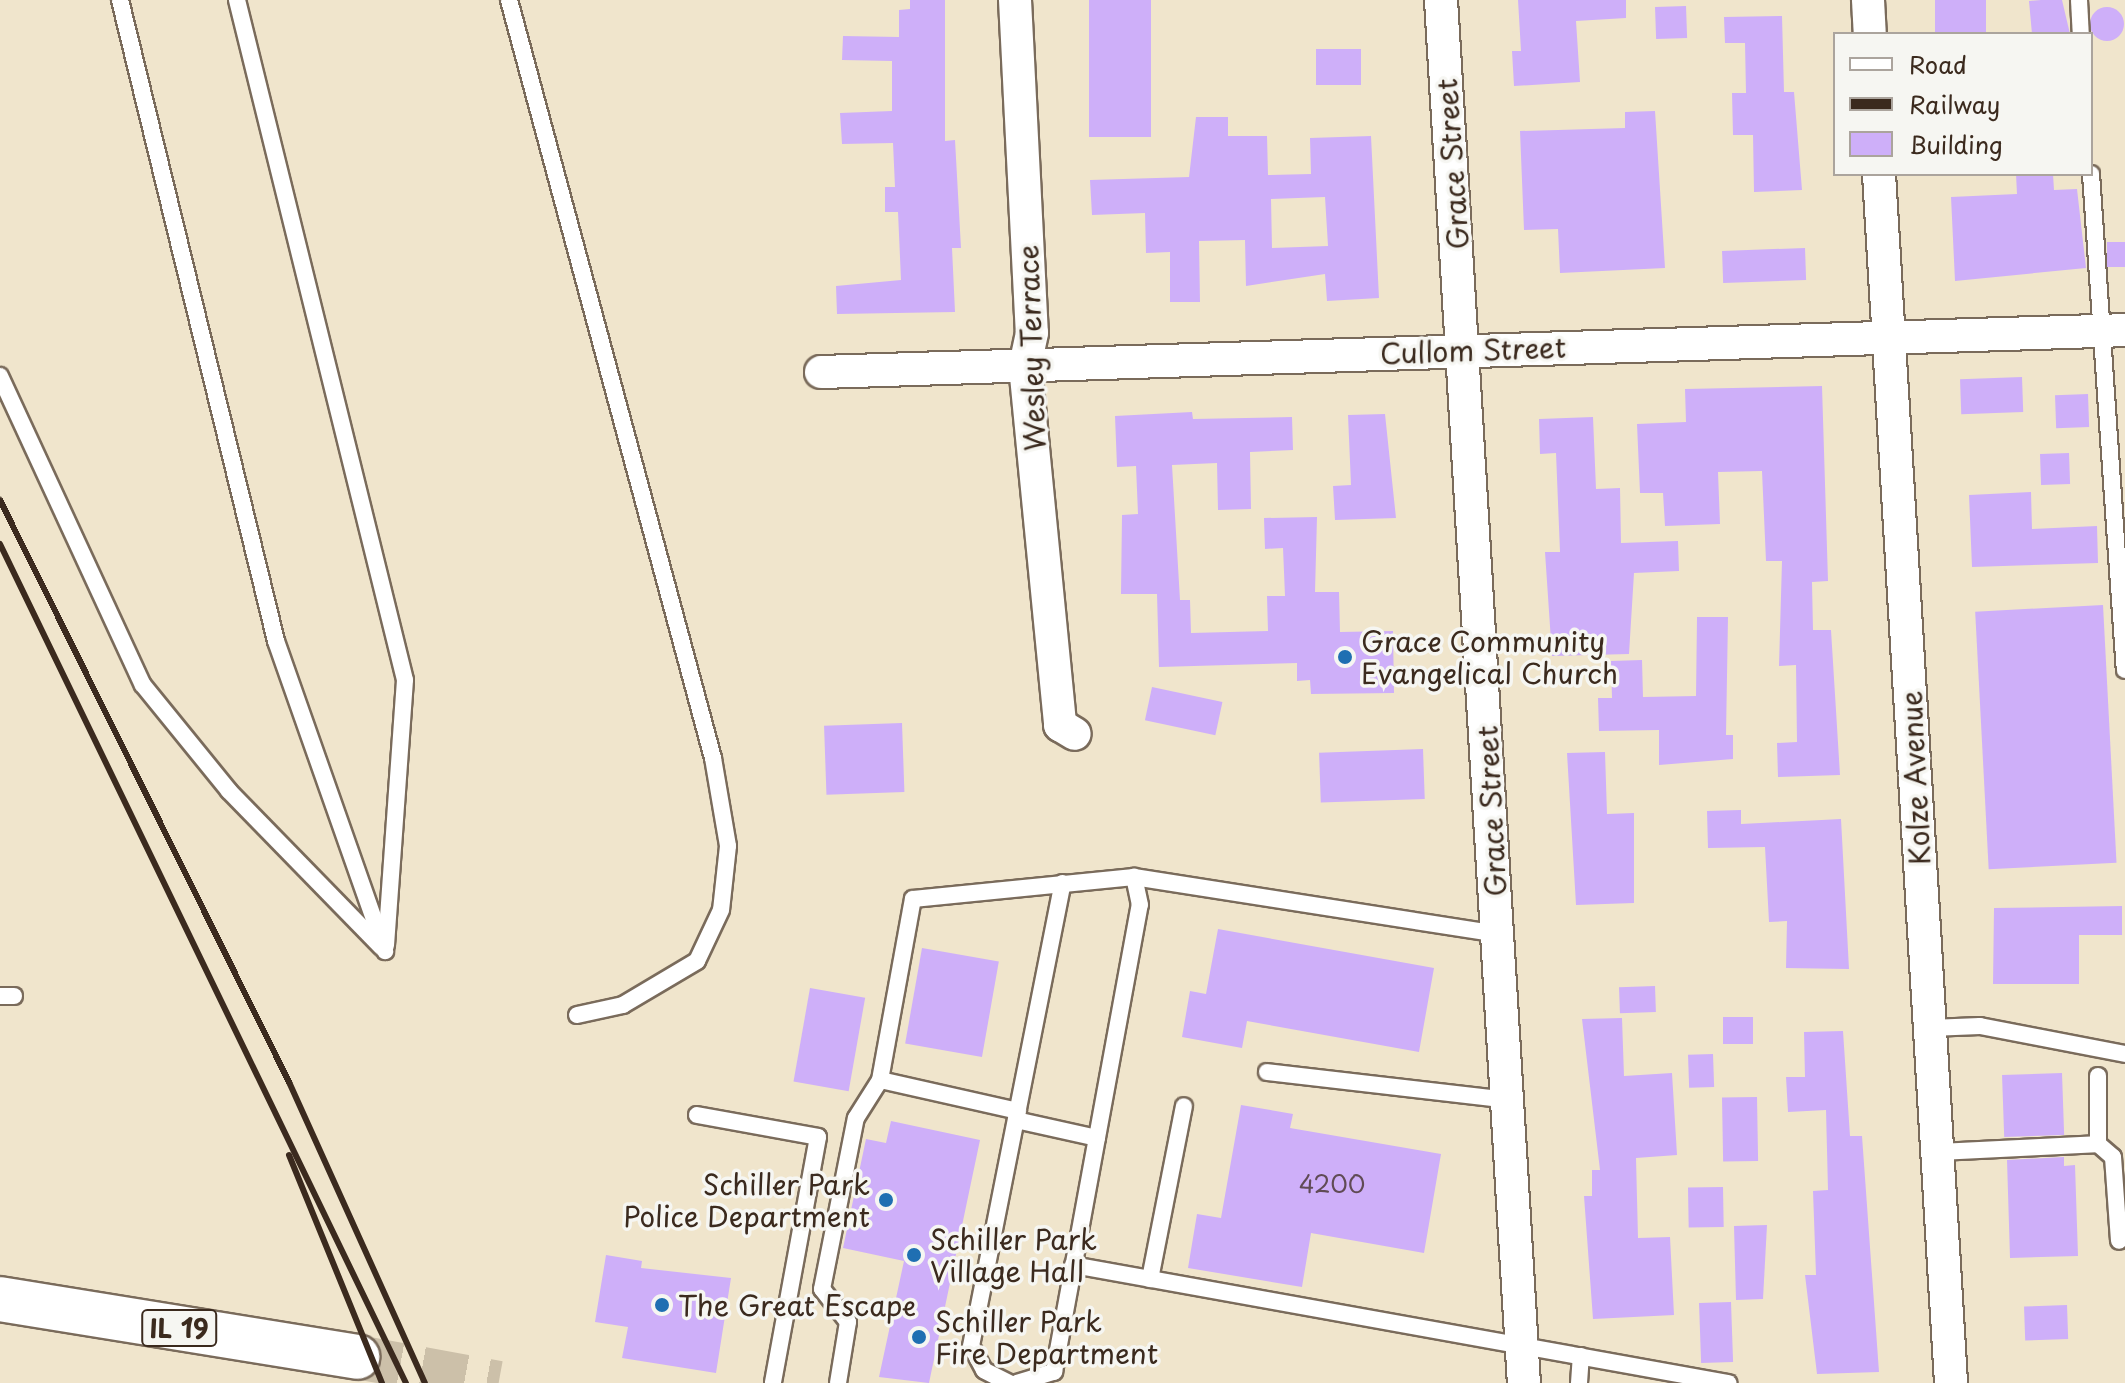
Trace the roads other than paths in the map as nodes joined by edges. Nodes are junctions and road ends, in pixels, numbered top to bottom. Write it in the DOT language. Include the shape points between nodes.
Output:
graph roads {
  1 [pos="120,0"];
  2 [pos="237,0"];
  3 [pos="509,0"];
  4 [pos="1015,0"];
  5 [pos="1441,0"];
  6 [pos="1868,0"];
  7 [pos="2079,0"];
  8 [pos="1870,32"];
  9 [pos="2081,32"];
  10 [pos="1879,176"];
  11 [pos="2091,176"];
  12 [pos="2113,330"];
  13 [pos="1889,337"];
  14 [pos="1464,350"];
  15 [pos="1025,366"];
  16 [pos="821,372"];
  17 [pos="0,376"];
  18 [pos="2125,670"];
  19 [pos="1075,734"];
  20 [pos="1134,877"];
  21 [pos="1063,883"];
  22 [pos="1498,934"];
  23 [pos="385,951"];
  24 [pos="577,1015"];
  25 [pos="1930,1028"];
  26 [pos="2125,1054"];
  27 [pos="1267,1072"];
  28 [pos="2098,1076"];
  29 [pos="880,1080"];
  30 [pos="1508,1100"];
  31 [pos="1184,1106"];
  32 [pos="697,1115"];
  33 [pos="1017,1116"];
  34 [pos="1097,1138"];
  35 [pos="2098,1144"];
  36 [pos="1937,1152"];
  37 [pos="2119,1241"];
  38 [pos="1073,1265"];
  39 [pos="1150,1279"];
  40 [pos="0,1299"];
  41 [pos="1523,1345"];
  42 [pos="1581,1356"];
  43 [pos="357,1357"];
  44 [pos="773,1383"];
  45 [pos="838,1383"];
  46 [pos="1009,1383"];
  47 [pos="1017,1383"];
  48 [pos="1524,1383"];
  49 [pos="1579,1383"];
  50 [pos="1728,1383"];
  51 [pos="1951,1383"];
  1 -- 23 [label="lane" via="276,641"];
  2 -- 23 [label="lane" via="405,680"];
  3 -- 24 [label="lane" via="713,758 728,846 721,910 697,961 623,1005"];
  4 -- 15 [label="street, Wesley Terrace" via="1032,333"];
  5 -- 14 [label="street, Grace Street"];
  6 -- 8 [label="street"];
  7 -- 9 [label="lane"];
  10 -- 13 [label="street, Kolze Avenue"];
  11 -- 12 [label="lane"];
  12 -- 13 [label="street, Cullom Street"];
  12 -- 18 [label="lane"];
  13 -- 14 [label="street, Cullom Street"];
  13 -- 25 [label="street, Kolze Avenue"];
  14 -- 15 [label="street, Cullom Street"];
  14 -- 22 [label="street, Grace Street"];
  15 -- 16 [label="street, Cullom Street"];
  15 -- 19 [label="street, Wesley Terrace" via="1060,725"];
  17 -- 23 [label="lane" via="143,685 229,791"];
  20 -- 21 [label="lane"];
  20 -- 22 [label="lane"];
  20 -- 34 [label="lane" via="1140,905"];
  21 -- 29 [label="lane" via="913,899"];
  21 -- 33 [label="lane"];
  22 -- 30 [label="street, Grace Street"];
  25 -- 26 [label="lane" via="1980,1026"];
  25 -- 36 [label="street, Kolze Avenue"];
  27 -- 30 [label="lane"];
  28 -- 35 [label="lane"];
  29 -- 33 [label="lane"];
  29 -- 45 [label="lane" via="856,1118 822,1289 848,1322"];
  30 -- 41 [label="street, Grace Street"];
  31 -- 39 [label="lane"];
  32 -- 44 [label="lane" via="818,1137"];
  33 -- 34 [label="lane"];
  33 -- 46 [label="lane" via="971,1346 984,1370"];
  34 -- 38 [label="lane"];
  35 -- 36 [label="lane"];
  35 -- 37 [label="lane" via="2113,1157"];
  36 -- 51 [label="street, Kolze Avenue"];
  38 -- 39 [label="lane"];
  38 -- 47 [label="lane" via="1054,1372"];
  39 -- 41 [label="lane"];
  40 -- 43 [label="main road, IL 19"];
  41 -- 42 [label="lane"];
  41 -- 48 [label="street, Grace Street"];
  42 -- 49 [label="lane"];
  42 -- 50 [label="lane"];
}
